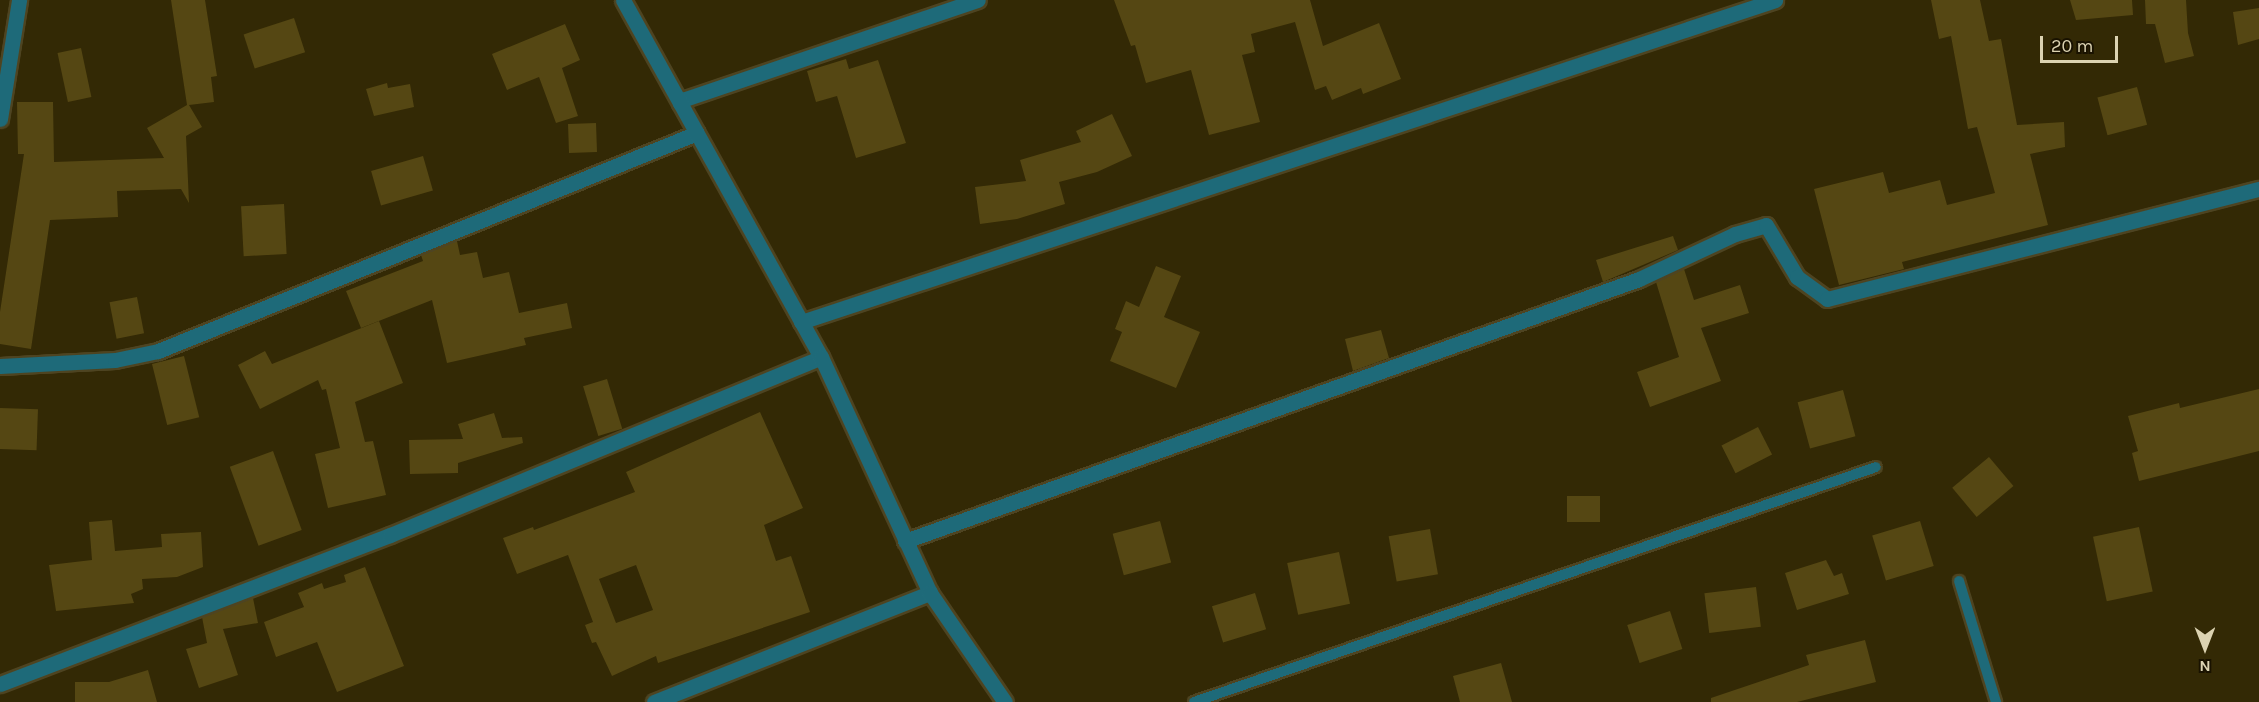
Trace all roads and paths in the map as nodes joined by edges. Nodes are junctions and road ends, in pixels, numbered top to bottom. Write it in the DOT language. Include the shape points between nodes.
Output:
graph roads {
  1 [pos="19,0"];
  2 [pos="623,0"];
  3 [pos="978,0"];
  4 [pos="1775,0"];
  5 [pos="680,103"];
  6 [pos="0,119"];
  7 [pos="697,133"];
  8 [pos="2259,189"];
  9 [pos="801,322"];
  10 [pos="821,357"];
  11 [pos="0,366"];
  12 [pos="1876,467"];
  13 [pos="905,541"];
  14 [pos="1959,581"];
  15 [pos="930,593"];
  16 [pos="0,684"];
  17 [pos="1218,698"];
  18 [pos="1993,701"];
  19 [pos="654,702"];
  20 [pos="1005,702"];
  21 [pos="1194,702"];
  1 -- 6 [label="street"];
  2 -- 5 [label="street"];
  3 -- 5 [label="street"];
  4 -- 9 [label="street"];
  5 -- 7 [label="street"];
  7 -- 9 [label="street"];
  7 -- 11 [label="street" via="158,351 115,360"];
  8 -- 13 [label="street" via="1827,299 1797,277 1767,225 1735,234 1640,279"];
  9 -- 10 [label="street"];
  10 -- 13 [label="street"];
  10 -- 16 [label="street" via="390,535"];
  12 -- 17 [label="lane"];
  13 -- 15 [label="street"];
  14 -- 18 [label="lane"];
  15 -- 19 [label="street"];
  15 -- 20 [label="street"];
  17 -- 21 [label="lane"];
}
